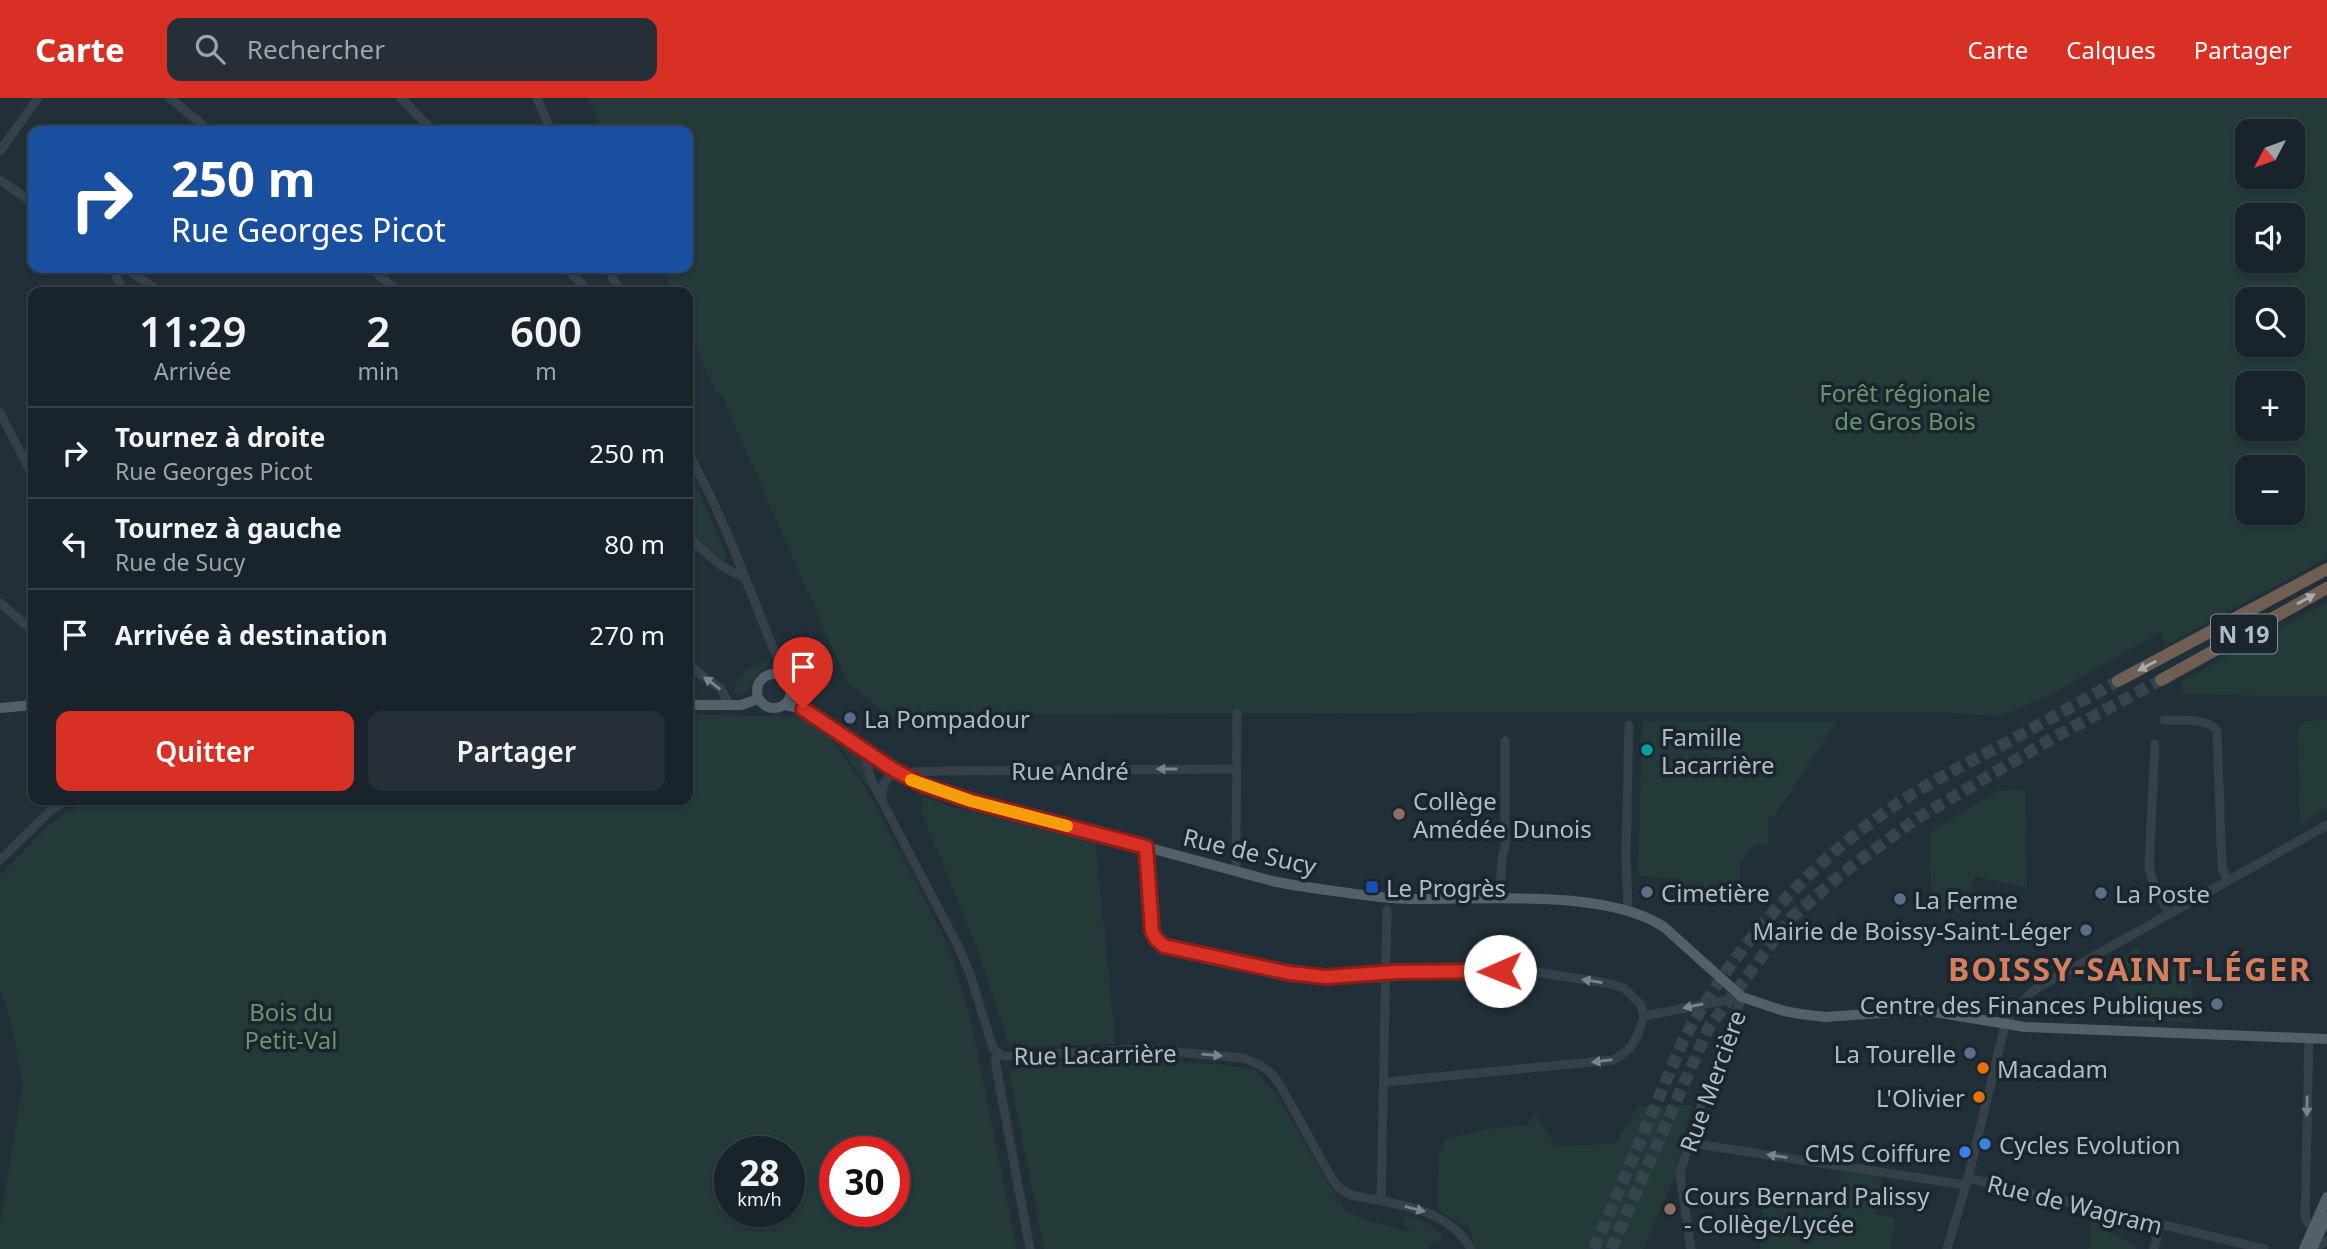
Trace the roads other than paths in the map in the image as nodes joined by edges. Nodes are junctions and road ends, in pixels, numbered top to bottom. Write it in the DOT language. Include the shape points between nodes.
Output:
graph roads {
  1 [pos="38,98"];
  2 [pos="170,98"];
  3 [pos="401,98"];
  4 [pos="537,98"];
  5 [pos="204,126"];
  6 [pos="428,126"];
  7 [pos="549,126"];
  8 [pos="0,150"];
  9 [pos="0,180"];
  10 [pos="28,200"];
  11 [pos="133,273"];
  12 [pos="376,273"];
  13 [pos="571,273"];
  14 [pos="153,287"];
  15 [pos="393,287"];
  16 [pos="585,287"];
  17 [pos="0,413"];
  18 [pos="693,462"];
  19 [pos="28,466"];
  20 [pos="693,541"];
  21 [pos="2327,569"];
  22 [pos="743,577"];
  23 [pos="2327,588"];
  24 [pos="0,603"];
  25 [pos="28,627"];
  26 [pos="693,669"];
  27 [pos="779,674"];
  28 [pos="2161,680"];
  29 [pos="2118,681"];
  30 [pos="758,699"];
  31 [pos="788,700"];
  32 [pos="28,705"];
  33 [pos="693,705"];
  34 [pos="730,706"];
  35 [pos="0,708"];
  36 [pos="1237,713"];
  37 [pos="2164,720"];
  38 [pos="1629,725"];
  39 [pos="1505,741"];
  40 [pos="2155,744"];
  41 [pos="869,753"];
  42 [pos="1236,769"];
  43 [pos="894,770"];
  44 [pos="908,778"];
  45 [pos="882,798"];
  46 [pos="61,805"];
  47 [pos="2327,825"];
  48 [pos="1146,847"];
  49 [pos="0,860"];
  50 [pos="1236,872"];
  51 [pos="2227,881"];
  52 [pos="1500,898"];
  53 [pos="1387,910"];
  54 [pos="1628,911"];
  55 [pos="2169,914"];
  56 [pos="1385,972"];
  57 [pos="1742,997"];
  58 [pos="1644,1016"];
  59 [pos="2005,1025"];
  60 [pos="2309,1038"];
  61 [pos="2327,1039"];
  62 [pos="998,1053"];
  63 [pos="1385,1082"];
  64 [pos="1689,1143"];
  65 [pos="1967,1182"];
  66 [pos="2327,1197"];
  67 [pos="1381,1201"];
  68 [pos="2327,1217"];
  69 [pos="2160,1225"];
  70 [pos="2313,1228"];
  71 [pos="2327,1241"];
  72 [pos="1030,1249"];
  73 [pos="1471,1249"];
  74 [pos="1690,1249"];
  75 [pos="1947,1249"];
  76 [pos="2154,1249"];
  77 [pos="2264,1249"];
  78 [pos="2310,1249"];
  1 -- 8 [label="street"];
  2 -- 5 [label="street"];
  3 -- 6 [label="street"];
  4 -- 7 [label="street"];
  9 -- 10 [label="street"];
  11 -- 14 [label="street"];
  12 -- 15 [label="street"];
  13 -- 16 [label="street"];
  17 -- 19 [label="street"];
  18 -- 22 [label="street"];
  20 -- 22 [label="street"];
  21 -- 29 [label="highway, N 19, one-way"];
  22 -- 27 [label="street" via="778,660"];
  28 -- 23 [label="highway, N 19, one-way"];
  24 -- 25 [label="street"];
  34 -- 26 [label="street, one-way" via="721,689"];
  27 -- 30 [label="main road" via="767,674 759,682"];
  27 -- 31 [label="main road" via="787,680"];
  30 -- 31 [label="main road" via="772,708"];
  30 -- 34 [label="main road"];
  31 -- 41 [label="main road, Rue de Sucy"];
  32 -- 35 [label="main road"];
  33 -- 34 [label="main road"];
  36 -- 42 [label="street"];
  37 -- 51 [label="street" via="2206,722 2217,731 2222,867"];
  38 -- 54 [label="street"];
  39 -- 52 [label="street"];
  40 -- 55 [label="street" via="2149,867"];
  41 -- 43 [label="main road, Rue de Sucy"];
  41 -- 45 [label="street, Rue Lacarrière" via="867,763"];
  42 -- 44 [label="street, Rue André, one-way" via="944,771 914,772"];
  42 -- 50 [label="street"];
  43 -- 44 [label="main road, Rue de Sucy"];
  43 -- 45 [label="street" via="883,785"];
  44 -- 48 [label="main road, Rue de Sucy" via="971,801"];
  45 -- 62 [label="street, Rue Lacarrière" via="958,946 990,1043"];
  46 -- 49 [label="street"];
  47 -- 51 [label="street"];
  48 -- 50 [label="main road, Rue de Sucy"];
  48 -- 56 [label="street" via="1152,931 1164,946 1289,973 1326,977"];
  50 -- 52 [label="main road, Rue de Sucy" via="1297,887 1343,892 1423,899"];
  51 -- 55 [label="street"];
  52 -- 54 [label="main road, Rue de Sucy" via="1548,898"];
  53 -- 56 [label="street"];
  54 -- 57 [label="main road, Rue de Sucy" via="1664,927"];
  55 -- 59 [label="street" via="2029,995"];
  58 -- 56 [label="street, one-way" via="1633,995 1606,983 1523,971"];
  56 -- 63 [label="street"];
  57 -- 58 [label="street, one-way"];
  57 -- 59 [label="main road, Rue de Sucy" via="1817,1016 1922,1010"];
  57 -- 64 [label="street, Rue Mercière"];
  58 -- 63 [label="street, one-way" via="1633,1046 1613,1060"];
  59 -- 60 [label="main road, Rue de Sucy"];
  59 -- 65 [label="street"];
  60 -- 61 [label="main road, Rue de Sucy"];
  60 -- 70 [label="street, one-way" via="2305,1218"];
  62 -- 67 [label="street, Rue Lacarrière, one-way" via="1142,1049 1244,1058 1266,1069 1280,1085 1339,1188"];
  62 -- 72 [label="street" via="995,1061"];
  63 -- 67 [label="street"];
  65 -- 64 [label="street, Rue de Wagram, one-way"];
  64 -- 74 [label="street, Rue Mercière" via="1680,1173"];
  65 -- 69 [label="street, Rue de Wagram"];
  65 -- 75 [label="street"];
  66 -- 70 [label="main road"];
  67 -- 73 [label="street, Rue Lacarrière, one-way" via="1433,1215 1456,1230"];
  68 -- 78 [label="main road"];
  69 -- 76 [label="street"];
  69 -- 77 [label="street, Rue de Wagram"];
  70 -- 78 [label="main road"];
  71 -- 78 [label="street"];
}
